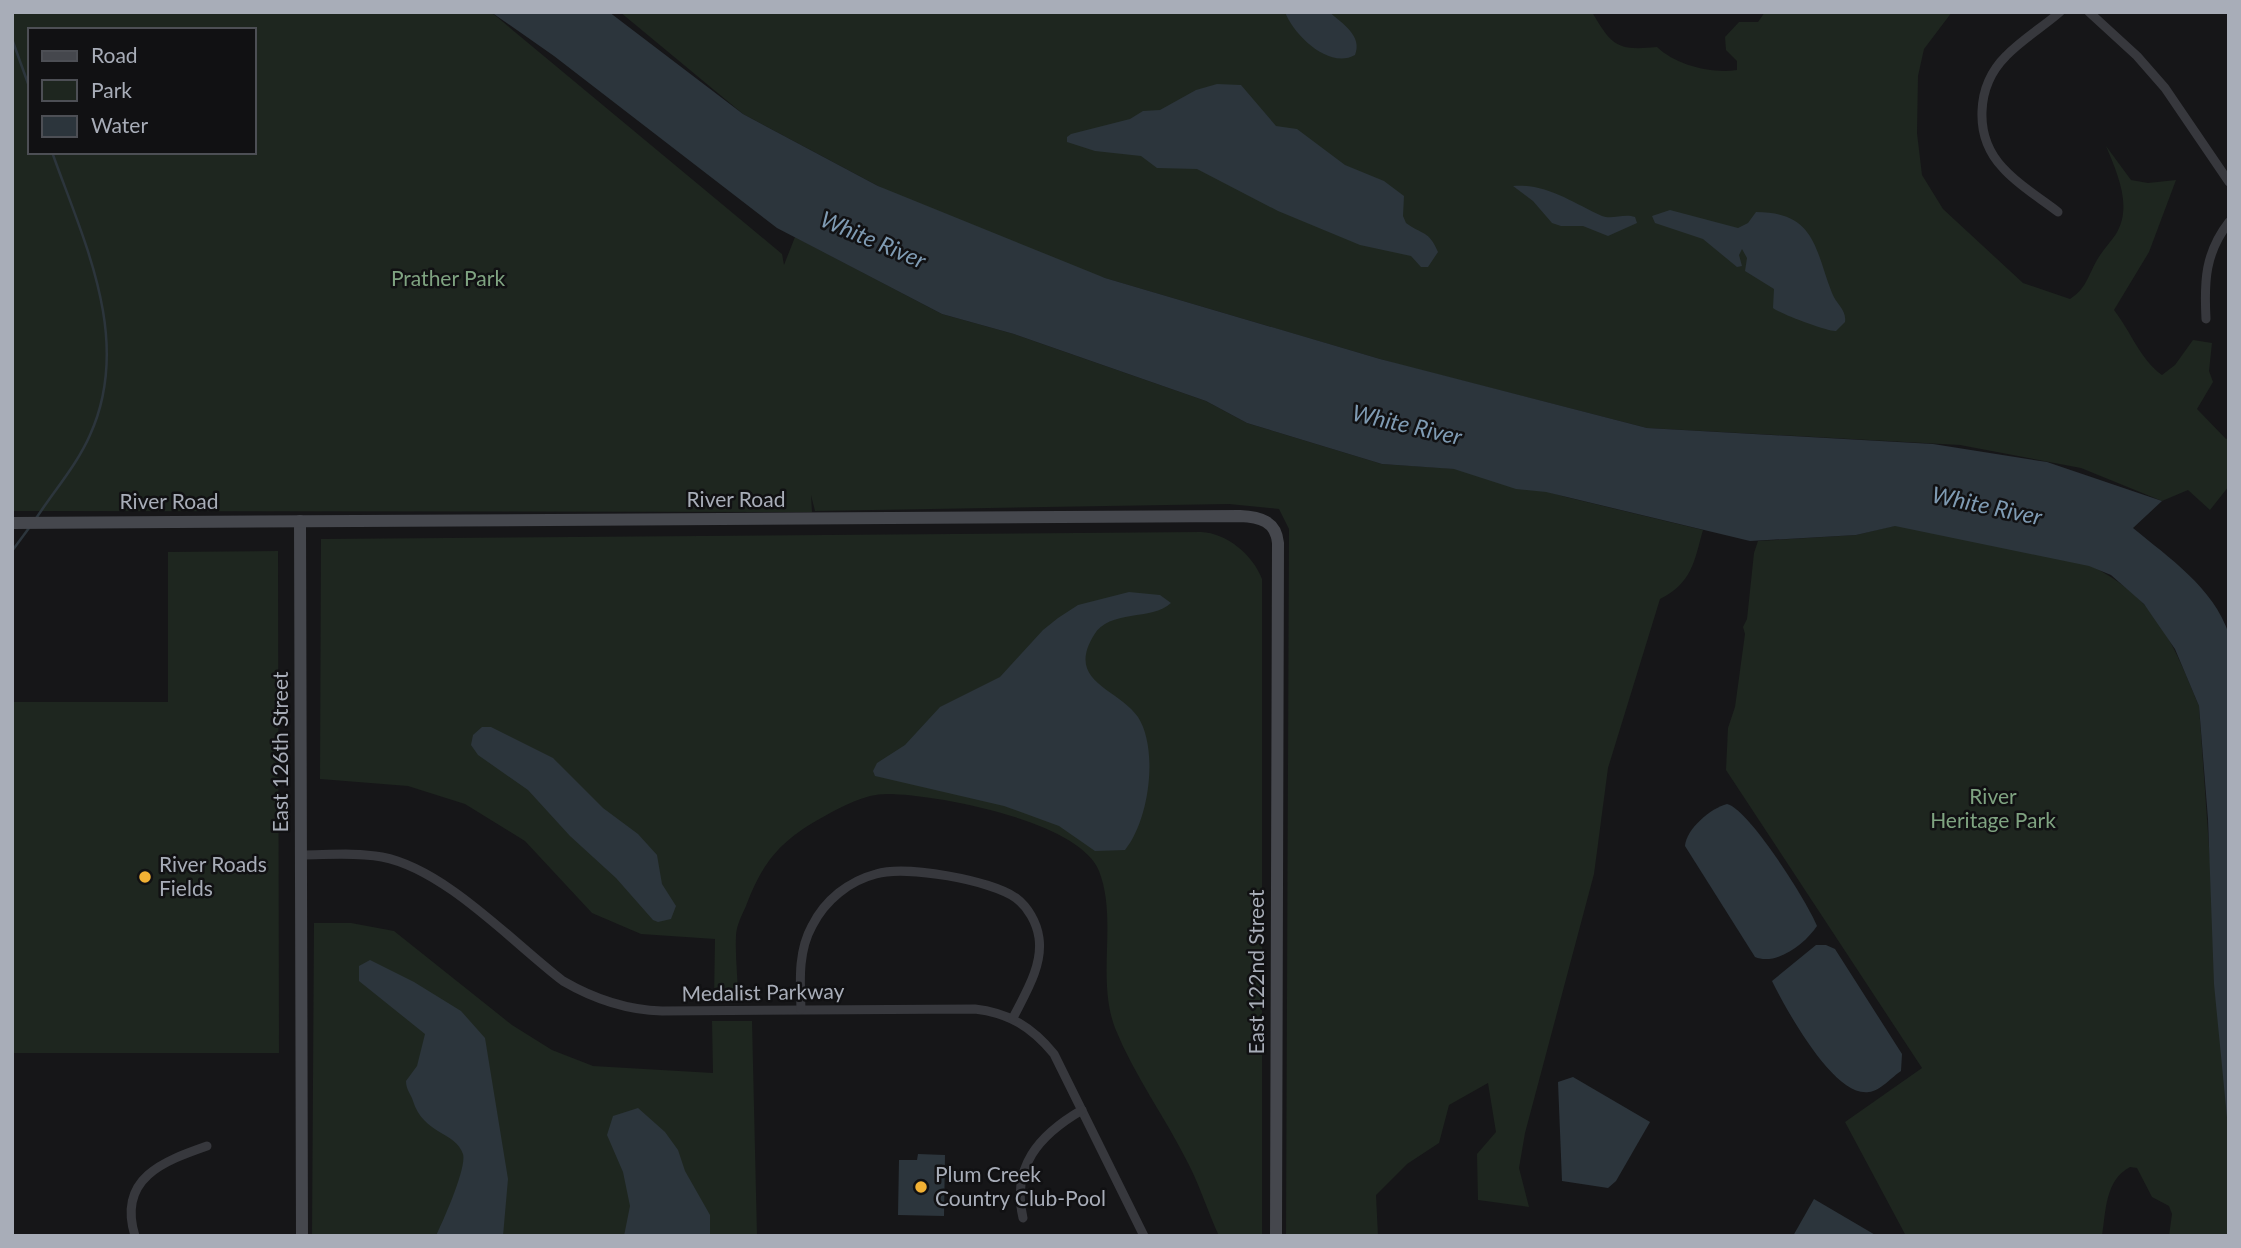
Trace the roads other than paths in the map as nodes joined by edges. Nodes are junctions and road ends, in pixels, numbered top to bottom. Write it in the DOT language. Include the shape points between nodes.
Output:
graph roads {
  1 [pos="2060,12"];
  2 [pos="2089,12"];
  3 [pos="2229,182"];
  4 [pos="2058,212"];
  5 [pos="2229,222"];
  6 [pos="2206,319"];
  7 [pos="300,521"];
  8 [pos="12,523"];
  9 [pos="1277,709"];
  10 [pos="301,855"];
  11 [pos="801,1009"];
  12 [pos="1013,1018"];
  13 [pos="1082,1110"];
  14 [pos="207,1146"];
  15 [pos="1023,1218"];
  16 [pos="135,1236"];
  17 [pos="302,1236"];
  18 [pos="1144,1236"];
  19 [pos="1276,1236"];
  1 -- 4 [label="street" via="2004,57 1990,76 1982,108 1987,143 2000,165"];
  2 -- 3 [label="street" via="2154,75"];
  5 -- 6 [label="street" via="2207,262"];
  7 -- 8 [label="street, River Road"];
  7 -- 9 [label="street, River Road" via="1257,517 1273,526 1278,539"];
  7 -- 10 [label="street, East 126th Street"];
  9 -- 19 [label="street, East 122nd Street"];
  10 -- 11 [label="street, Medalist Parkway" via="368,855 418,869 442,883 563,981 604,1001 653,1011"];
  10 -- 17 [label="street, East 126th Street"];
  11 -- 12 [label="street, Medalist Parkway" via="975,1009"];
  11 -- 12 [label="street" via="804,944 821,911 858,881 906,870 991,887 1024,906 1038,931 1039,957"];
  12 -- 13 [label="street, Medalist Parkway" via="1054,1054"];
  13 -- 15 [label="street" via="1052,1130 1026,1165 1018,1187"];
  13 -- 18 [label="street, Medalist Parkway"];
  14 -- 16 [label="street" via="167,1160 147,1175 132,1208"];
}
